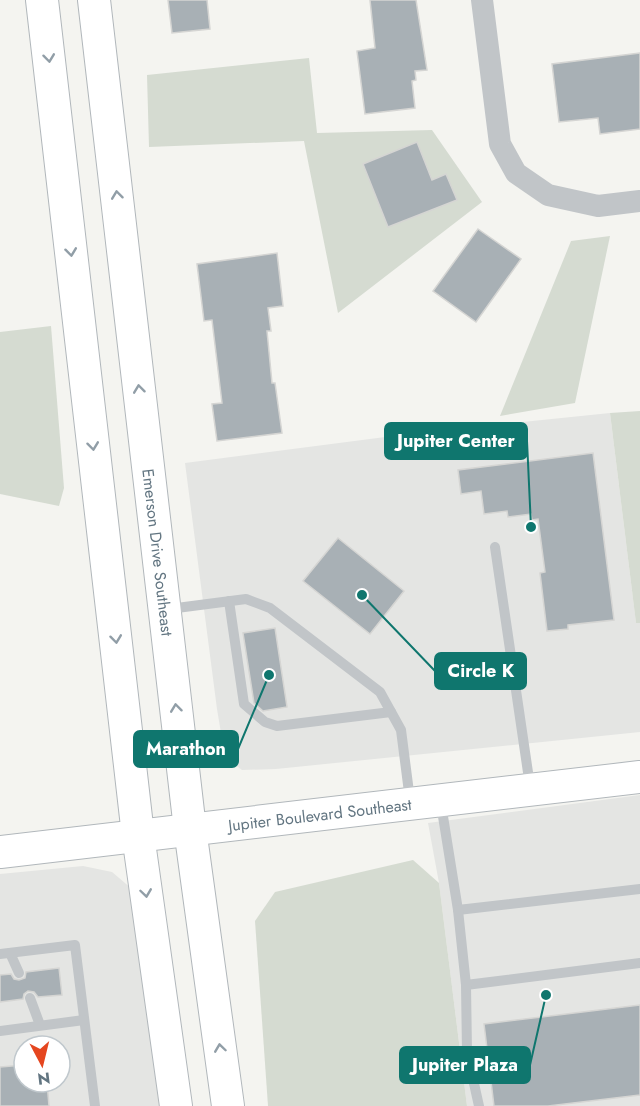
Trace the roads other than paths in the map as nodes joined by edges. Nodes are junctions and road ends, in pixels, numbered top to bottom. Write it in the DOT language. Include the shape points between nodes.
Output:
graph roads {
  1 [pos="42,0"];
  2 [pos="94,0"];
  3 [pos="482,0"];
  4 [pos="640,201"];
  5 [pos="495,547"];
  6 [pos="229,601"];
  7 [pos="165,609"];
  8 [pos="392,712"];
  9 [pos="640,777"];
  10 [pos="530,789"];
  11 [pos="425,802"];
  12 [pos="190,829"];
  13 [pos="138,835"];
  14 [pos="0,852"];
  15 [pos="640,889"];
  16 [pos="458,910"];
  17 [pos="5,954"];
  18 [pos="640,963"];
  19 [pos="19,973"];
  20 [pos="466,985"];
  21 [pos="30,998"];
  22 [pos="84,1020"];
  23 [pos="40,1025"];
  24 [pos="0,1030"];
  25 [pos="95,1106"];
  26 [pos="176,1106"];
  27 [pos="228,1106"];
  28 [pos="479,1106"];
  1 -- 13 [label="street, one-way"];
  7 -- 2 [label="street, Emerson Drive Southeast, one-way"];
  3 -- 4 [label="street" via="500,144 516,173 548,195 598,206"];
  5 -- 10 [label="lane"];
  6 -- 7 [label="lane"];
  6 -- 8 [label="lane" via="246,599 270,608 380,692"];
  6 -- 8 [label="lane" via="244,704 265,722 277,726"];
  12 -- 7 [label="street, Emerson Drive Southeast, one-way"];
  8 -- 11 [label="lane"];
  9 -- 10 [label="street, Jupiter Boulevard Southeast"];
  10 -- 11 [label="street, Jupiter Boulevard Southeast"];
  11 -- 12 [label="street, Jupiter Boulevard Southeast"];
  11 -- 16 [label="lane"];
  12 -- 13 [label="street, Jupiter Boulevard Southeast"];
  27 -- 12 [label="street, Emerson Drive Southeast, one-way"];
  13 -- 14 [label="street, Jupiter Boulevard Southeast"];
  13 -- 26 [label="street, one-way"];
  15 -- 16 [label="lane"];
  16 -- 20 [label="lane"];
  17 -- 19 [label="lane"];
  17 -- 22 [label="lane" via="75,945"];
  18 -- 20 [label="lane"];
  20 -- 28 [label="lane" via="467,1052"];
  21 -- 23 [label="lane"];
  22 -- 23 [label="lane"];
  22 -- 25 [label="lane"];
  23 -- 24 [label="lane"];
}
